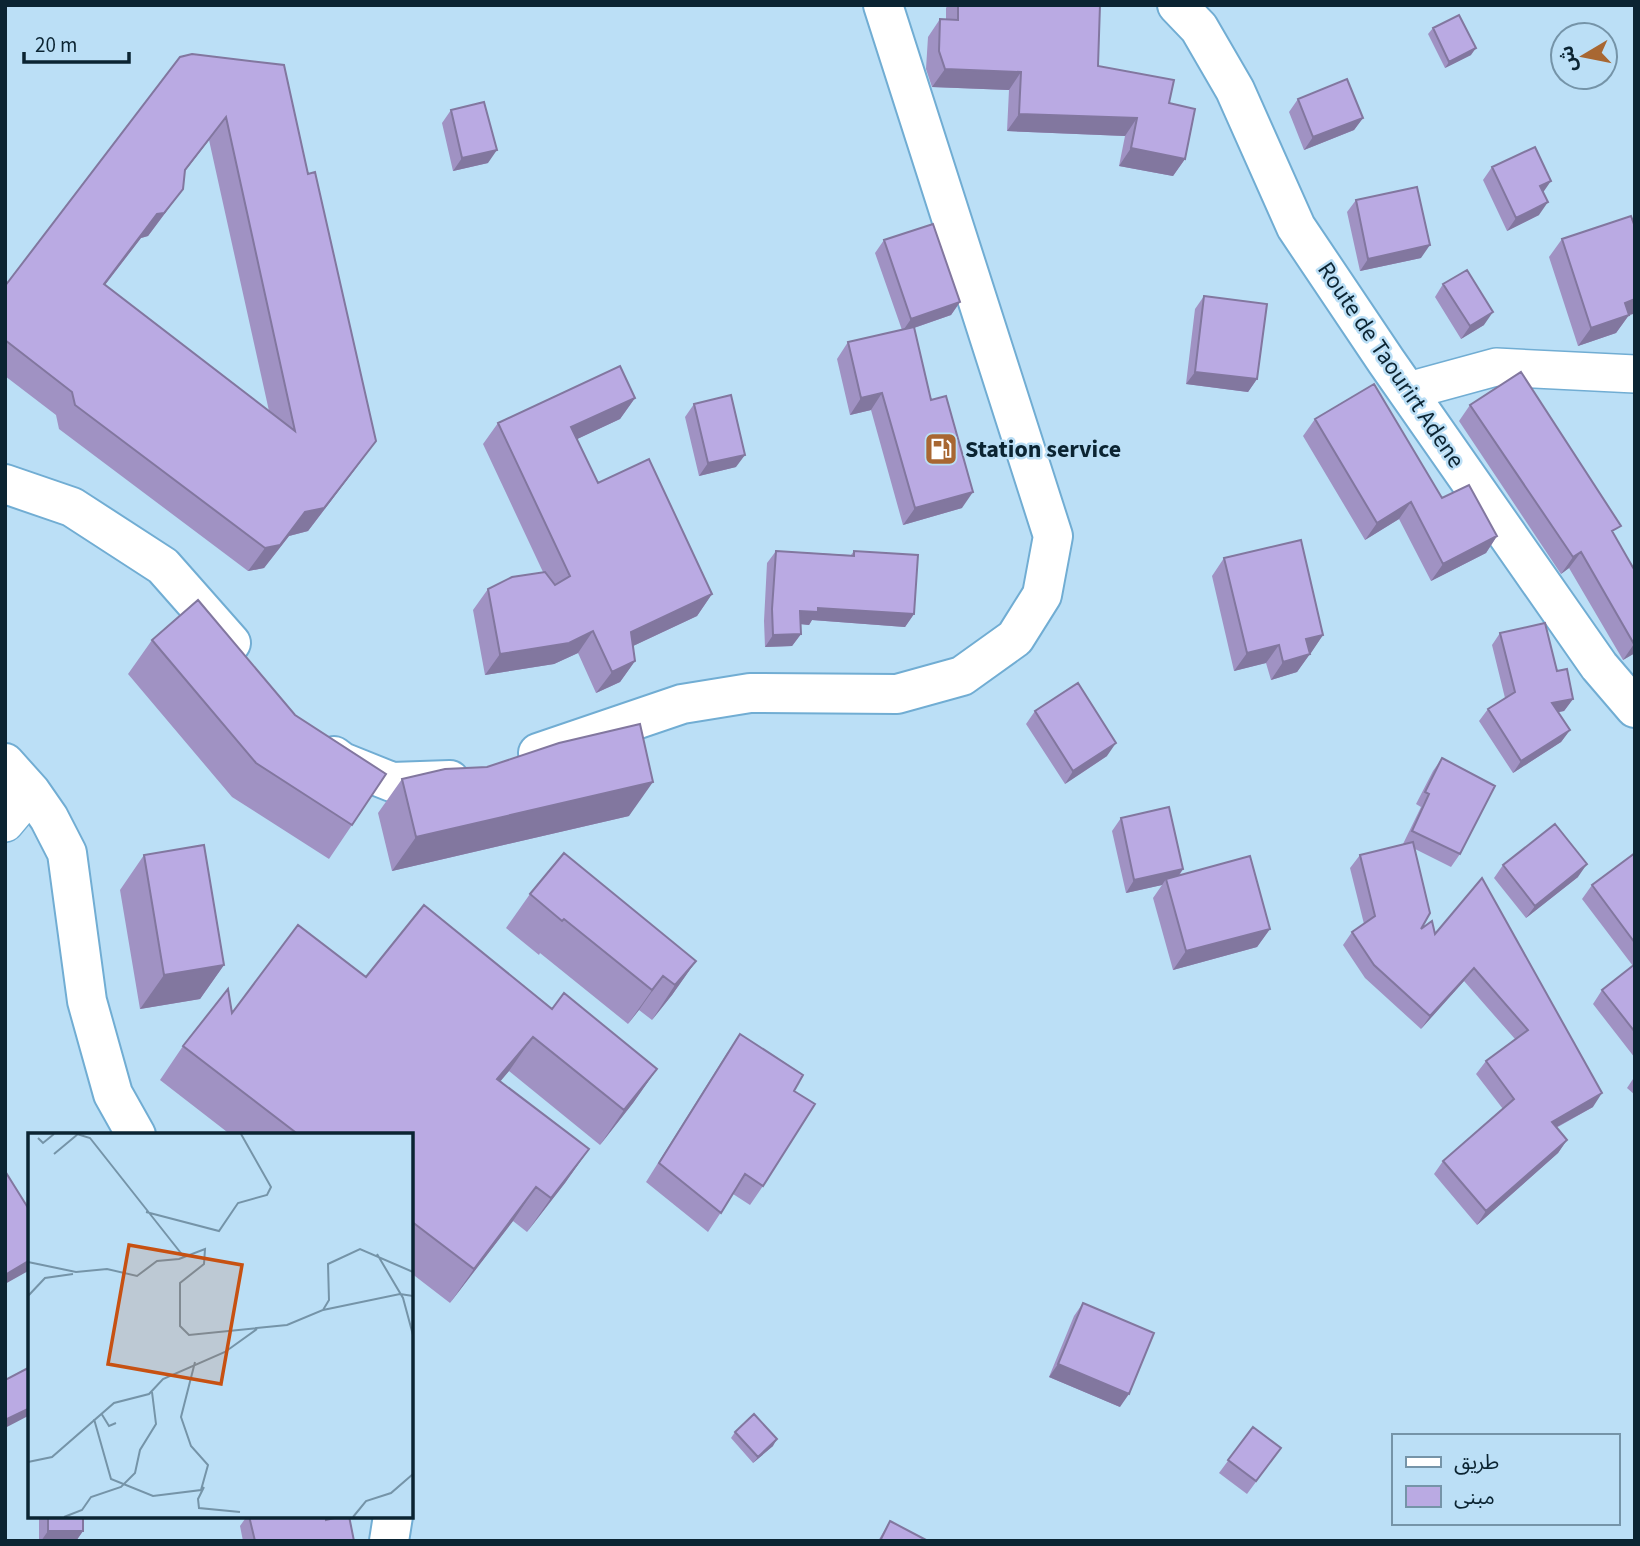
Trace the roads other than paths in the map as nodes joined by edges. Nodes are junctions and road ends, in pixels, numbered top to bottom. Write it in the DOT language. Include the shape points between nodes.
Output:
graph roads {
  1 [pos="883,5"];
  2 [pos="1177,5"];
  3 [pos="1635,374"];
  4 [pos="1408,391"];
  5 [pos="5,484"];
  6 [pos="256,676"];
  7 [pos="1635,708"];
  8 [pos="309,738"];
  9 [pos="5,762"];
  10 [pos="31,792"];
  11 [pos="5,822"];
  12 [pos="135,1133"];
  13 [pos="393,1518"];
  14 [pos="389,1541"];
  1 -- 8 [label="main road" via="1053,536 1042,596 1016,638 962,676 897,694 750,693 682,704 457,780 392,782 342,762"];
  2 -- 4 [label="main road, Route de Taourirt Adene" via="1199,28 1236,90 1296,227"];
  3 -- 4 [label="street" via="1496,367"];
  4 -- 7 [label="main road, Route de Taourirt Adene" via="1599,666"];
  5 -- 6 [label="main road" via="72,507 163,566"];
  9 -- 10 [label="main road"];
  10 -- 11 [label="street"];
  10 -- 12 [label="main road" via="67,853 87,1001 113,1094"];
  13 -- 14 [label="main road"];
}
